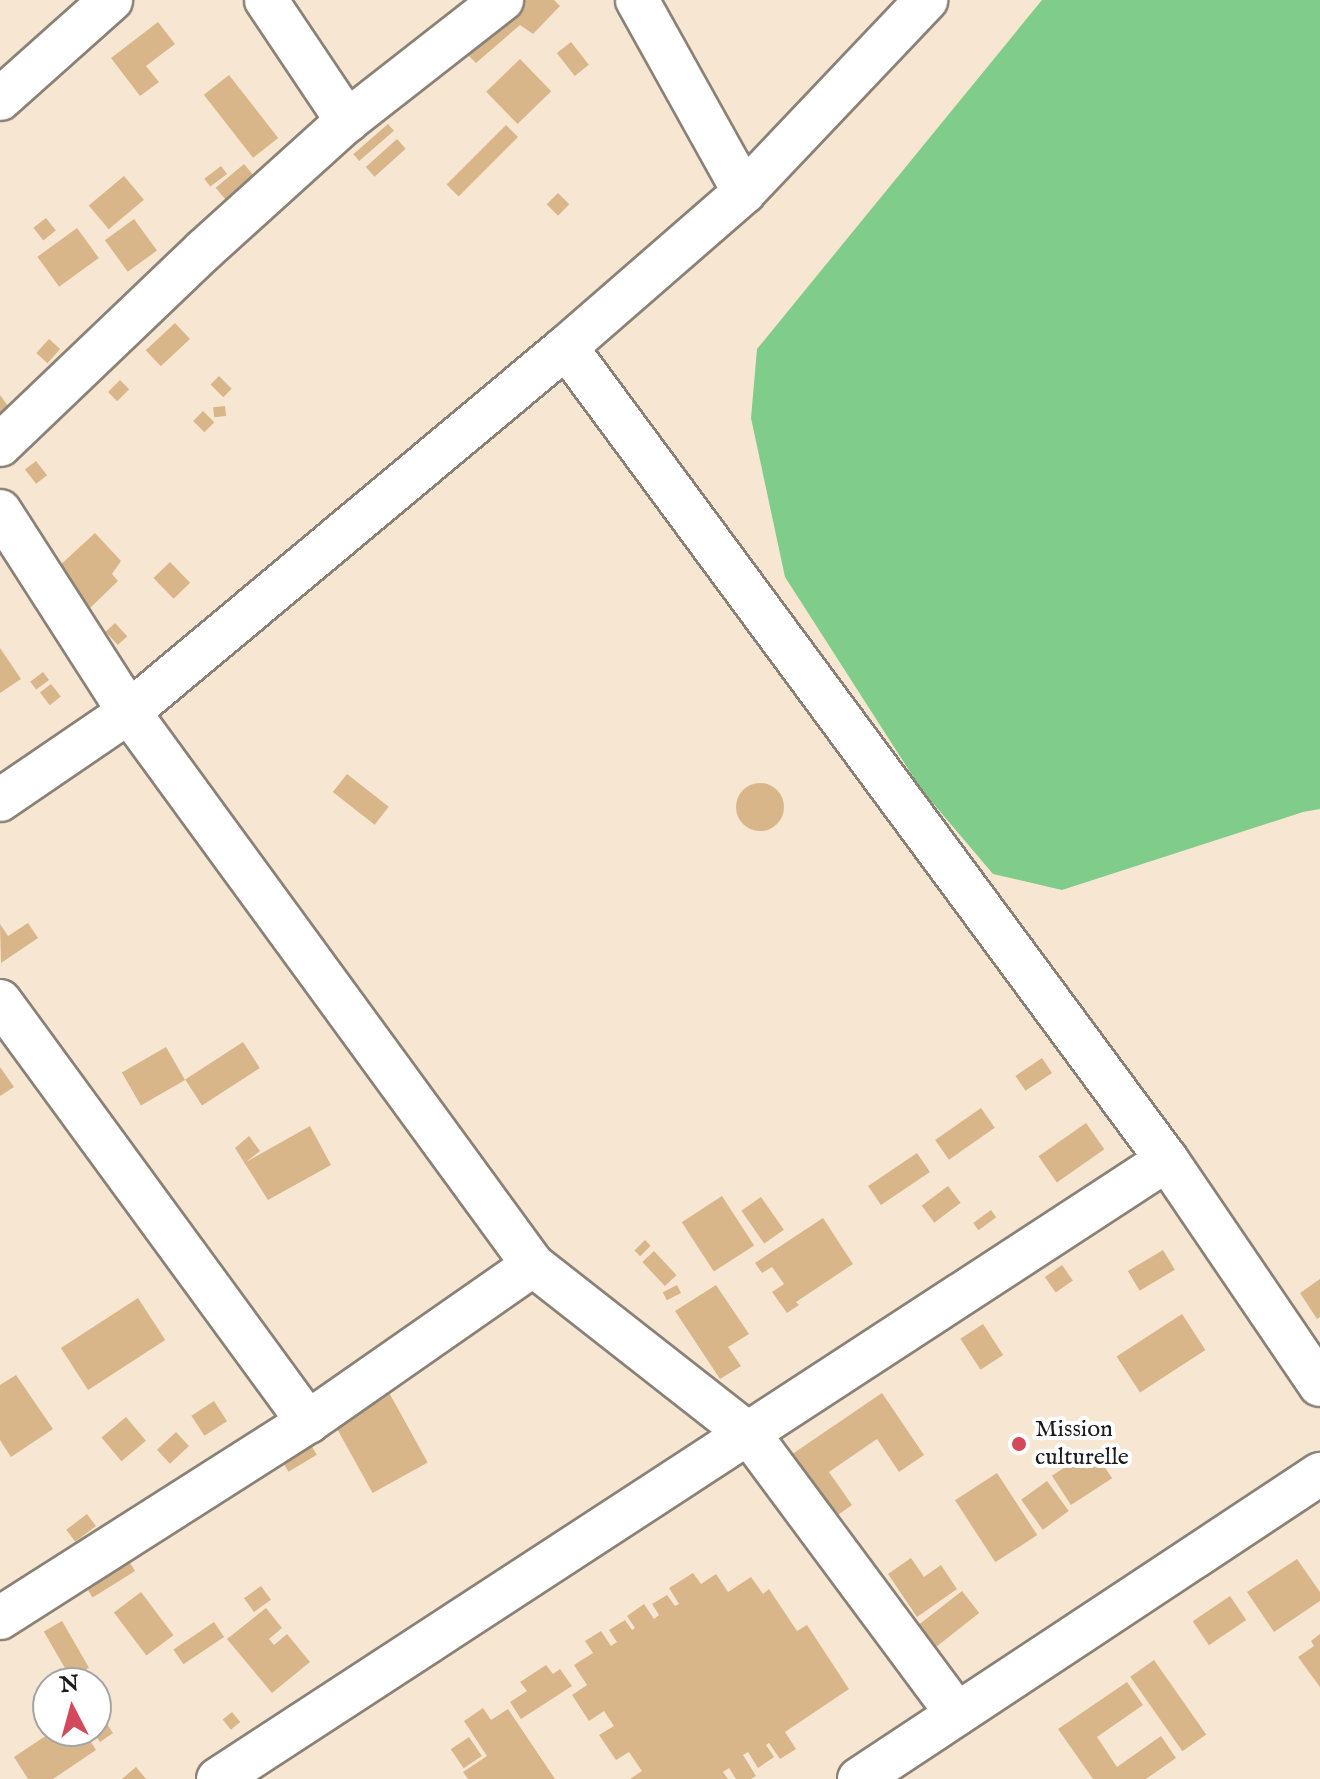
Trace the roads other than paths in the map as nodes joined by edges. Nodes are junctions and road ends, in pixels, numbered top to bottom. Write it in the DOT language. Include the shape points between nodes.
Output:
graph roads {
  1 [pos="111,0"];
  2 [pos="266,0"];
  3 [pos="502,0"];
  4 [pos="637,0"];
  5 [pos="926,0"];
  6 [pos="0,99"];
  7 [pos="347,121"];
  8 [pos="744,192"];
  9 [pos="566,347"];
  10 [pos="0,445"];
  11 [pos="0,511"];
  12 [pos="129,712"];
  13 [pos="0,800"];
  14 [pos="0,1001"];
  15 [pos="1167,1160"];
  16 [pos="533,1265"];
  17 [pos="1320,1385"];
  18 [pos="308,1422"];
  19 [pos="750,1435"];
  20 [pos="1320,1474"];
  21 [pos="0,1618"];
  22 [pos="957,1714"];
  23 [pos="273,1764"];
  24 [pos="218,1779"];
  25 [pos="859,1779"];
  1 -- 6 [label="street"];
  2 -- 7 [label="street"];
  3 -- 7 [label="street"];
  4 -- 8 [label="street"];
  5 -- 8 [label="street"];
  7 -- 10 [label="street"];
  8 -- 9 [label="street"];
  9 -- 12 [label="street"];
  9 -- 15 [label="street"];
  11 -- 12 [label="street"];
  12 -- 13 [label="street"];
  12 -- 16 [label="street"];
  14 -- 18 [label="street"];
  15 -- 17 [label="street"];
  15 -- 19 [label="street"];
  16 -- 18 [label="street"];
  16 -- 19 [label="street"];
  18 -- 21 [label="street"];
  19 -- 22 [label="street"];
  19 -- 23 [label="street"];
  20 -- 22 [label="street"];
  22 -- 25 [label="street"];
  23 -- 24 [label="street"];
}
